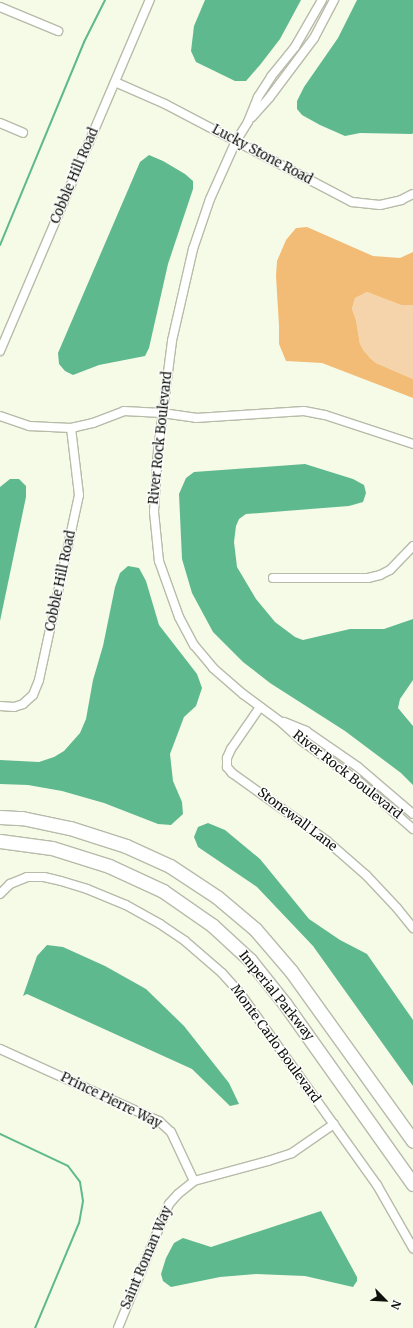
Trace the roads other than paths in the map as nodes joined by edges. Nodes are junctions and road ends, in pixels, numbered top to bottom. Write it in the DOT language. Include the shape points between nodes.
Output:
graph roads {
  1 [pos="150,0"];
  2 [pos="322,0"];
  3 [pos="334,0"];
  4 [pos="0,7"];
  5 [pos="58,31"];
  6 [pos="115,82"];
  7 [pos="248,122"];
  8 [pos="0,123"];
  9 [pos="23,133"];
  10 [pos="236,141"];
  11 [pos="413,194"];
  12 [pos="0,351"];
  13 [pos="162,413"];
  14 [pos="0,416"];
  15 [pos="71,428"];
  16 [pos="413,444"];
  17 [pos="413,546"];
  18 [pos="273,578"];
  19 [pos="0,706"];
  20 [pos="260,707"];
  21 [pos="281,722"];
  22 [pos="413,814"];
  23 [pos="0,817"];
  24 [pos="413,829"];
  25 [pos="0,841"];
  26 [pos="0,894"];
  27 [pos="413,928"];
  28 [pos="0,1049"];
  29 [pos="334,1124"];
  30 [pos="413,1142"];
  31 [pos="194,1182"];
  32 [pos="413,1184"];
  33 [pos="413,1248"];
  34 [pos="118,1328"];
  1 -- 6 [label="street, Cobble Hill Road"];
  2 -- 7 [label="street, River Rock Boulevard" via="295,47 258,98"];
  3 -- 7 [label="street, River Rock Boulevard" via="314,38"];
  4 -- 5 [label="street"];
  6 -- 10 [label="street, Lucky Stone Road" via="165,104"];
  6 -- 12 [label="street, Cobble Hill Road"];
  7 -- 10 [label="street, River Rock Boulevard"];
  8 -- 9 [label="street"];
  10 -- 11 [label="street, Lucky Stone Road" via="352,202 380,205"];
  10 -- 13 [label="street, River Rock Boulevard" via="210,199 193,249 172,341"];
  13 -- 15 [label="street" via="124,411"];
  13 -- 16 [label="street" via="196,418 304,411 325,415"];
  13 -- 20 [label="street, River Rock Boulevard" via="154,512 159,561 179,617 194,645 213,668"];
  14 -- 15 [label="street" via="29,426"];
  15 -- 19 [label="street, Cobble Hill Road" via="79,495 39,680 33,695 22,704 14,707"];
  17 -- 18 [label="street" via="390,570 374,576"];
  20 -- 21 [label="street, River Rock Boulevard"];
  20 -- 27 [label="street, Stonewall Lane" via="231,749 227,767 327,841 366,874"];
  21 -- 22 [label="street, River Rock Boulevard" via="306,731 352,763"];
  21 -- 24 [label="street, River Rock Boulevard" via="302,741 362,784"];
  23 -- 30 [label="main road, Imperial Parkway" via="22,818 70,828 126,846 170,866 217,897 255,929 291,971"];
  25 -- 32 [label="main road, Imperial Parkway" via="52,848 109,866 163,891 212,925 250,960 285,1004"];
  26 -- 29 [label="street, Monte Carlo Boulevard" via="10,884 26,877 44,877 87,889 126,905 175,934 216,968 240,993"];
  28 -- 31 [label="street, Prince Pierre Way" via="159,1121 171,1132"];
  29 -- 31 [label="street, Saint Roman Way" via="292,1152"];
  29 -- 33 [label="street, Monte Carlo Boulevard" via="381,1191"];
  31 -- 34 [label="street, Saint Roman Way" via="169,1204"];
}
